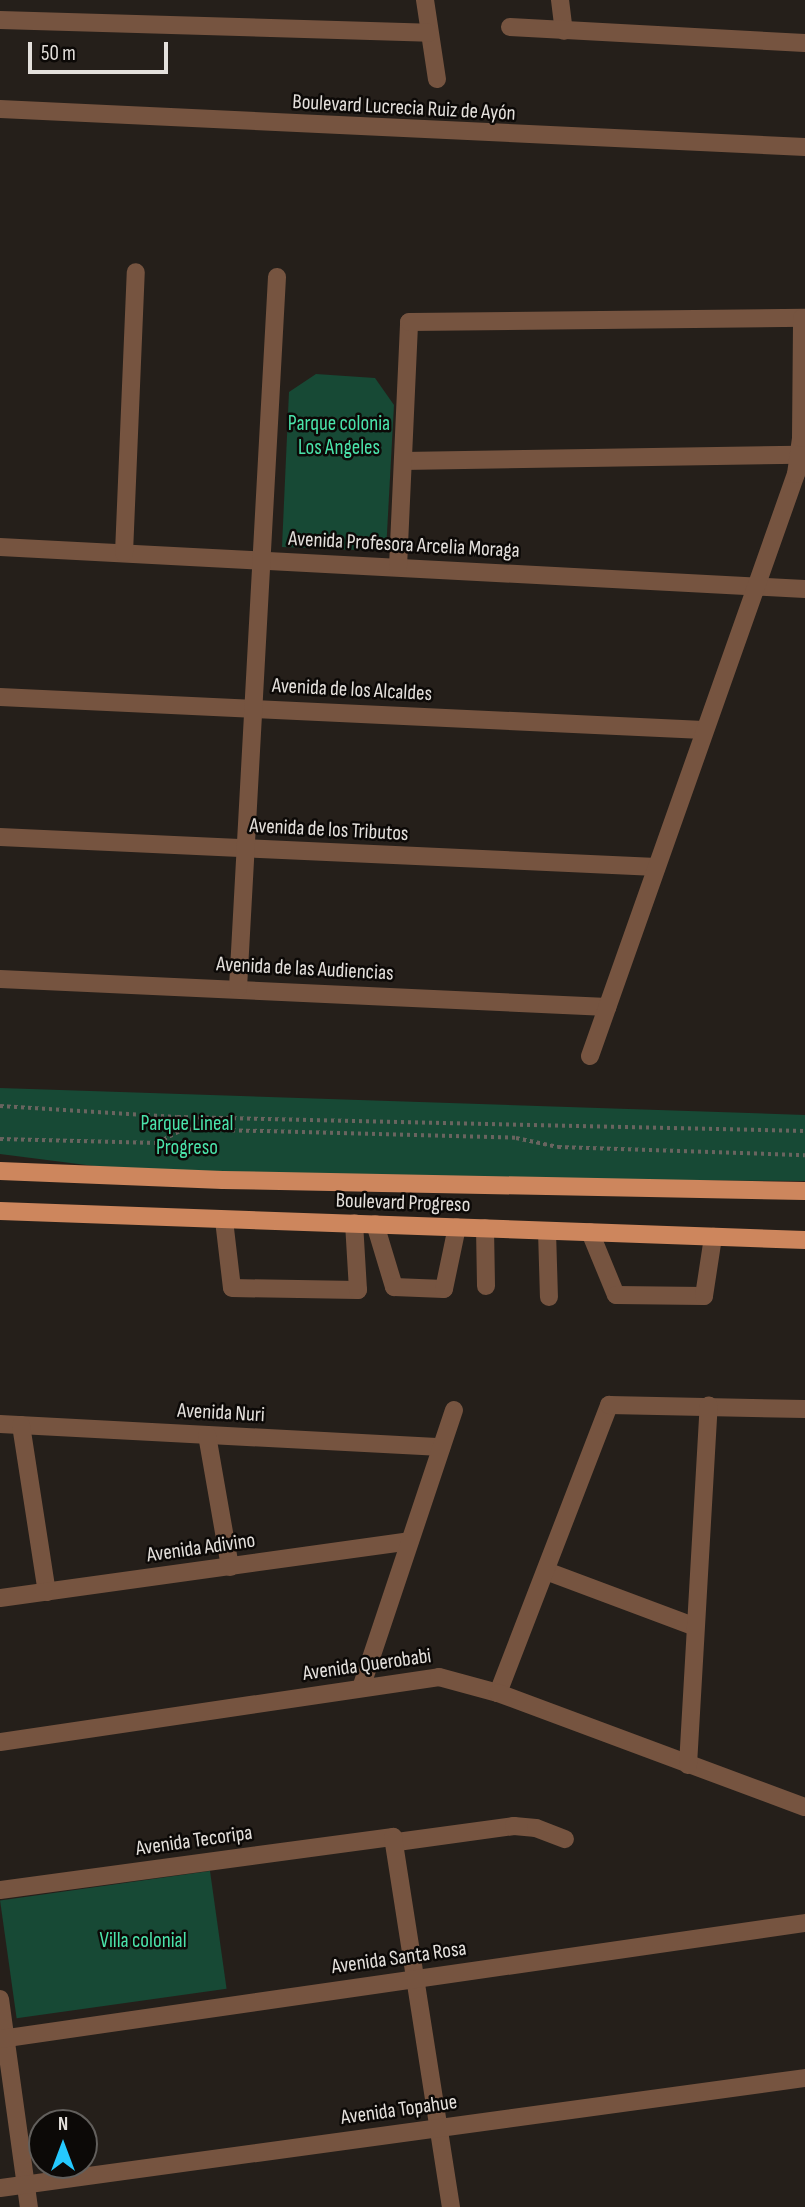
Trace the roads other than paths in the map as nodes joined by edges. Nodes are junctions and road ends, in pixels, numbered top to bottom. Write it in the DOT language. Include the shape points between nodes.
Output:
graph roads {
  1 [pos="425,0"];
  2 [pos="560,0"];
  3 [pos="0,20"];
  4 [pos="510,27"];
  5 [pos="564,31"];
  6 [pos="429,33"];
  7 [pos="805,43"];
  8 [pos="437,79"];
  9 [pos="0,110"];
  10 [pos="805,147"];
  11 [pos="136,272"];
  12 [pos="277,277"];
  13 [pos="803,318"];
  14 [pos="799,455"];
  15 [pos="403,461"];
  16 [pos="0,547"];
  17 [pos="124,553"];
  18 [pos="262,561"];
  19 [pos="398,567"];
  20 [pos="753,587"];
  21 [pos="805,589"];
  22 [pos="0,696"];
  23 [pos="255,709"];
  24 [pos="703,730"];
  25 [pos="0,837"];
  26 [pos="248,850"];
  27 [pos="656,867"];
  28 [pos="0,979"];
  29 [pos="238,988"];
  30 [pos="607,1007"];
  31 [pos="590,1056"];
  32 [pos="0,1171"];
  33 [pos="805,1191"];
  34 [pos="0,1211"];
  35 [pos="224,1220"];
  36 [pos="354,1223"];
  37 [pos="375,1224"];
  38 [pos="457,1227"];
  39 [pos="485,1228"];
  40 [pos="547,1231"];
  41 [pos="590,1232"];
  42 [pos="713,1237"];
  43 [pos="805,1240"];
  44 [pos="486,1286"];
  45 [pos="549,1297"];
  46 [pos="709,1406"];
  47 [pos="454,1409"];
  48 [pos="805,1409"];
  49 [pos="0,1424"];
  50 [pos="21,1425"];
  51 [pos="207,1435"];
  52 [pos="441,1447"];
  53 [pos="409,1541"];
  54 [pos="230,1567"];
  55 [pos="546,1571"];
  56 [pos="47,1591"];
  57 [pos="0,1598"];
  58 [pos="693,1626"];
  59 [pos="360,1688"];
  60 [pos="498,1693"];
  61 [pos="0,1742"];
  62 [pos="688,1765"];
  63 [pos="805,1807"];
  64 [pos="565,1839"];
  65 [pos="395,1840"];
  66 [pos="0,1890"];
  67 [pos="805,1923"];
  68 [pos="417,1979"];
  69 [pos="0,1999"];
  70 [pos="3,2038"];
  71 [pos="805,2078"];
  72 [pos="439,2127"];
  73 [pos="26,2185"];
  74 [pos="0,2188"];
  75 [pos="29,2207"];
  76 [pos="451,2207"];
  1 -- 6 [label="street"];
  2 -- 5 [label="street"];
  3 -- 6 [label="street"];
  4 -- 5 [label="street"];
  5 -- 7 [label="street"];
  6 -- 8 [label="street"];
  9 -- 10 [label="street, Boulevard Lucrecia Ruiz de Ayón"];
  11 -- 17 [label="street"];
  12 -- 18 [label="street"];
  13 -- 14 [label="street"];
  13 -- 15 [label="street" via="409,322"];
  14 -- 15 [label="street"];
  14 -- 20 [label="street"];
  15 -- 19 [label="street"];
  16 -- 17 [label="street, Avenida Profesora Arcelia Moraga"];
  17 -- 18 [label="street, Avenida Profesora Arcelia Moraga"];
  18 -- 19 [label="street, Avenida Profesora Arcelia Moraga"];
  18 -- 23 [label="street"];
  19 -- 20 [label="street, Avenida Profesora Arcelia Moraga"];
  20 -- 21 [label="street, Avenida Profesora Arcelia Moraga"];
  20 -- 24 [label="street"];
  22 -- 23 [label="street, Avenida de los Alcaldes"];
  23 -- 24 [label="street, Avenida de los Alcaldes"];
  23 -- 26 [label="street"];
  24 -- 27 [label="street"];
  25 -- 26 [label="street, Avenida de los Tributos"];
  26 -- 27 [label="street, Avenida de los Tributos"];
  26 -- 29 [label="street"];
  27 -- 30 [label="street"];
  28 -- 29 [label="street, Avenida de las Audiencias"];
  29 -- 30 [label="street, Avenida de las Audiencias"];
  30 -- 31 [label="street"];
  32 -- 33 [label="main road, Boulevard Progreso"];
  34 -- 35 [label="main road, Boulevard Progreso"];
  35 -- 36 [label="main road, Boulevard Progreso"];
  35 -- 36 [label="street" via="232,1288 358,1290"];
  36 -- 37 [label="main road, Boulevard Progreso"];
  37 -- 38 [label="main road, Boulevard Progreso"];
  37 -- 38 [label="street" via="394,1287 444,1289"];
  38 -- 39 [label="main road, Boulevard Progreso"];
  39 -- 40 [label="main road, Boulevard Progreso"];
  39 -- 44 [label="street"];
  40 -- 41 [label="main road, Boulevard Progreso"];
  40 -- 45 [label="street"];
  41 -- 42 [label="main road, Boulevard Progreso"];
  41 -- 42 [label="street" via="616,1295 704,1296"];
  42 -- 43 [label="main road, Boulevard Progreso"];
  46 -- 48 [label="street"];
  46 -- 55 [label="street" via="618,1401 604,1410"];
  46 -- 58 [label="street"];
  47 -- 52 [label="street"];
  49 -- 50 [label="street, Avenida Nuri"];
  50 -- 51 [label="street, Avenida Nuri"];
  50 -- 56 [label="street"];
  51 -- 52 [label="street, Avenida Nuri"];
  51 -- 54 [label="street"];
  52 -- 53 [label="street"];
  53 -- 54 [label="street, Avenida Adivino"];
  53 -- 59 [label="street"];
  54 -- 56 [label="street, Avenida Adivino"];
  55 -- 58 [label="street"];
  55 -- 60 [label="street"];
  56 -- 57 [label="street, Avenida Adivino"];
  58 -- 62 [label="street"];
  59 -- 60 [label="street, Avenida Querobabi" via="439,1677"];
  59 -- 61 [label="street, Avenida Querobabi"];
  60 -- 62 [label="street, Avenida Querobabi"];
  62 -- 63 [label="street, Avenida Querobabi"];
  64 -- 65 [label="street, Avenida Tecoripa" via="514,1826"];
  65 -- 66 [label="street, Avenida Tecoripa"];
  65 -- 68 [label="street"];
  67 -- 68 [label="street, Avenida Santa Rosa"];
  68 -- 70 [label="street, Avenida Santa Rosa"];
  68 -- 72 [label="street"];
  69 -- 70 [label="street"];
  70 -- 73 [label="street"];
  71 -- 72 [label="street, Avenida Topahue"];
  72 -- 73 [label="street, Avenida Topahue"];
  72 -- 76 [label="street"];
  73 -- 74 [label="street, Avenida Topahue"];
  73 -- 75 [label="street"];
}
